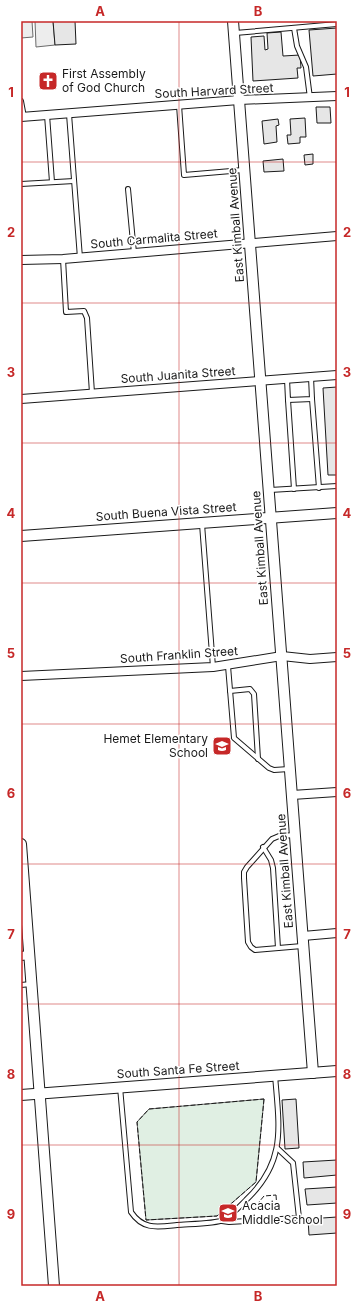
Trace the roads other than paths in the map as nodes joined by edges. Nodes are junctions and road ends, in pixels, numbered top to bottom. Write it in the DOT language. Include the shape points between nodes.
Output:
graph roads {
  1 [pos="233,21"];
  2 [pos="337,24"];
  3 [pos="294,28"];
  4 [pos="234,33"];
  5 [pos="337,96"];
  6 [pos="310,99"];
  7 [pos="239,100"];
  8 [pos="21,101"];
  9 [pos="179,105"];
  10 [pos="69,114"];
  11 [pos="47,115"];
  12 [pos="22,117"];
  13 [pos="245,170"];
  14 [pos="74,180"];
  15 [pos="52,182"];
  16 [pos="21,184"];
  17 [pos="128,189"];
  18 [pos="337,236"];
  19 [pos="250,243"];
  20 [pos="134,253"];
  21 [pos="80,258"];
  22 [pos="63,259"];
  23 [pos="21,260"];
  24 [pos="337,375"];
  25 [pos="311,377"];
  26 [pos="287,379"];
  27 [pos="261,381"];
  28 [pos="92,394"];
  29 [pos="312,398"];
  30 [pos="21,399"];
  31 [pos="288,400"];
  32 [pos="337,486"];
  33 [pos="319,488"];
  34 [pos="294,489"];
  35 [pos="269,490"];
  36 [pos="337,513"];
  37 [pos="271,517"];
  38 [pos="202,522"];
  39 [pos="21,536"];
  40 [pos="282,656"];
  41 [pos="337,657"];
  42 [pos="228,666"];
  43 [pos="213,667"];
  44 [pos="21,676"];
  45 [pos="230,691"];
  46 [pos="258,759"];
  47 [pos="290,769"];
  48 [pos="337,792"];
  49 [pos="292,795"];
  50 [pos="295,835"];
  51 [pos="21,844"];
  52 [pos="263,848"];
  53 [pos="337,933"];
  54 [pos="303,941"];
  55 [pos="278,948"];
  56 [pos="25,955"];
  57 [pos="32,984"];
  58 [pos="21,985"];
  59 [pos="337,1071"];
  60 [pos="314,1073"];
  61 [pos="275,1076"];
  62 [pos="120,1087"];
  63 [pos="40,1093"];
  64 [pos="21,1095"];
  65 [pos="277,1148"];
  66 [pos="222,1221"];
  67 [pos="54,1286"];
  1 -- 4 [label="street, East Kimball Avenue"];
  2 -- 3 [label="lane"];
  3 -- 4 [label="lane"];
  3 -- 6 [label="lane" via="297,46 306,67"];
  4 -- 7 [label="street, East Kimball Avenue"];
  5 -- 6 [label="street, South Harvard Street"];
  6 -- 7 [label="street, South Harvard Street"];
  7 -- 9 [label="street, South Harvard Street"];
  7 -- 13 [label="street, East Kimball Avenue"];
  8 -- 12 [label="lane"];
  9 -- 10 [label="street, South Harvard Street"];
  9 -- 13 [label="lane" via="184,175"];
  10 -- 11 [label="street, South Harvard Street"];
  10 -- 14 [label="lane"];
  11 -- 12 [label="street, South Harvard Street"];
  11 -- 15 [label="lane"];
  13 -- 19 [label="street, East Kimball Avenue"];
  14 -- 15 [label="lane"];
  14 -- 21 [label="lane"];
  15 -- 16 [label="lane"];
  17 -- 20 [label="lane"];
  18 -- 19 [label="street, South Carmalita Street"];
  19 -- 20 [label="street, South Carmalita Street"];
  19 -- 27 [label="street, East Kimball Avenue"];
  20 -- 21 [label="street, South Carmalita Street"];
  21 -- 22 [label="street, South Carmalita Street"];
  22 -- 23 [label="street, South Carmalita Street"];
  22 -- 28 [label="lane" via="66,312 84,311 87,318"];
  24 -- 25 [label="street, South Juanita Street"];
  25 -- 26 [label="street, South Juanita Street"];
  25 -- 29 [label="lane"];
  26 -- 27 [label="street, South Juanita Street"];
  26 -- 31 [label="lane"];
  27 -- 28 [label="street, South Juanita Street"];
  27 -- 35 [label="street, East Kimball Avenue"];
  28 -- 30 [label="street, South Juanita Street"];
  29 -- 31 [label="lane"];
  29 -- 33 [label="lane"];
  31 -- 34 [label="lane"];
  32 -- 33 [label="lane"];
  33 -- 34 [label="lane"];
  34 -- 35 [label="lane"];
  35 -- 37 [label="street, East Kimball Avenue"];
  36 -- 37 [label="street, South Buena Vista Street"];
  37 -- 38 [label="street, South Buena Vista Street"];
  37 -- 40 [label="street, East Kimball Avenue"];
  38 -- 39 [label="street, South Buena Vista Street"];
  38 -- 43 [label="lane"];
  40 -- 41 [label="street, South Franklin Street" via="310,659"];
  40 -- 42 [label="street, South Franklin Street"];
  40 -- 47 [label="street, East Kimball Avenue"];
  42 -- 43 [label="street, South Franklin Street"];
  42 -- 45 [label="lane"];
  43 -- 44 [label="street, South Franklin Street"];
  45 -- 46 [label="lane" via="234,738"];
  45 -- 46 [label="lane" via="250,689 254,694"];
  46 -- 47 [label="lane" via="274,770"];
  47 -- 49 [label="street, East Kimball Avenue"];
  48 -- 49 [label="street"];
  49 -- 50 [label="street, East Kimball Avenue"];
  50 -- 52 [label="lane" via="279,836"];
  50 -- 54 [label="street, East Kimball Avenue"];
  51 -- 56 [label="street"];
  52 -- 55 [label="lane" via="273,868"];
  52 -- 55 [label="lane" via="244,872 248,942 255,950"];
  53 -- 54 [label="street"];
  54 -- 55 [label="lane"];
  54 -- 60 [label="street, East Kimball Avenue"];
  56 -- 57 [label="street"];
  57 -- 58 [label="lane"];
  57 -- 63 [label="street"];
  59 -- 60 [label="street, South Santa Fe Street"];
  60 -- 61 [label="street, South Santa Fe Street"];
  61 -- 62 [label="street, South Santa Fe Street"];
  61 -- 65 [label="lane" via="279,1134"];
  62 -- 63 [label="street, South Santa Fe Street"];
  62 -- 66 [label="lane" via="129,1204 136,1219 147,1226"];
  63 -- 64 [label="street, South Santa Fe Street"];
  63 -- 67 [label="street"];
  65 -- 66 [label="lane" via="260,1187"];
  65 -- 66 [label="lane" via="293,1163 299,1218"];
}
